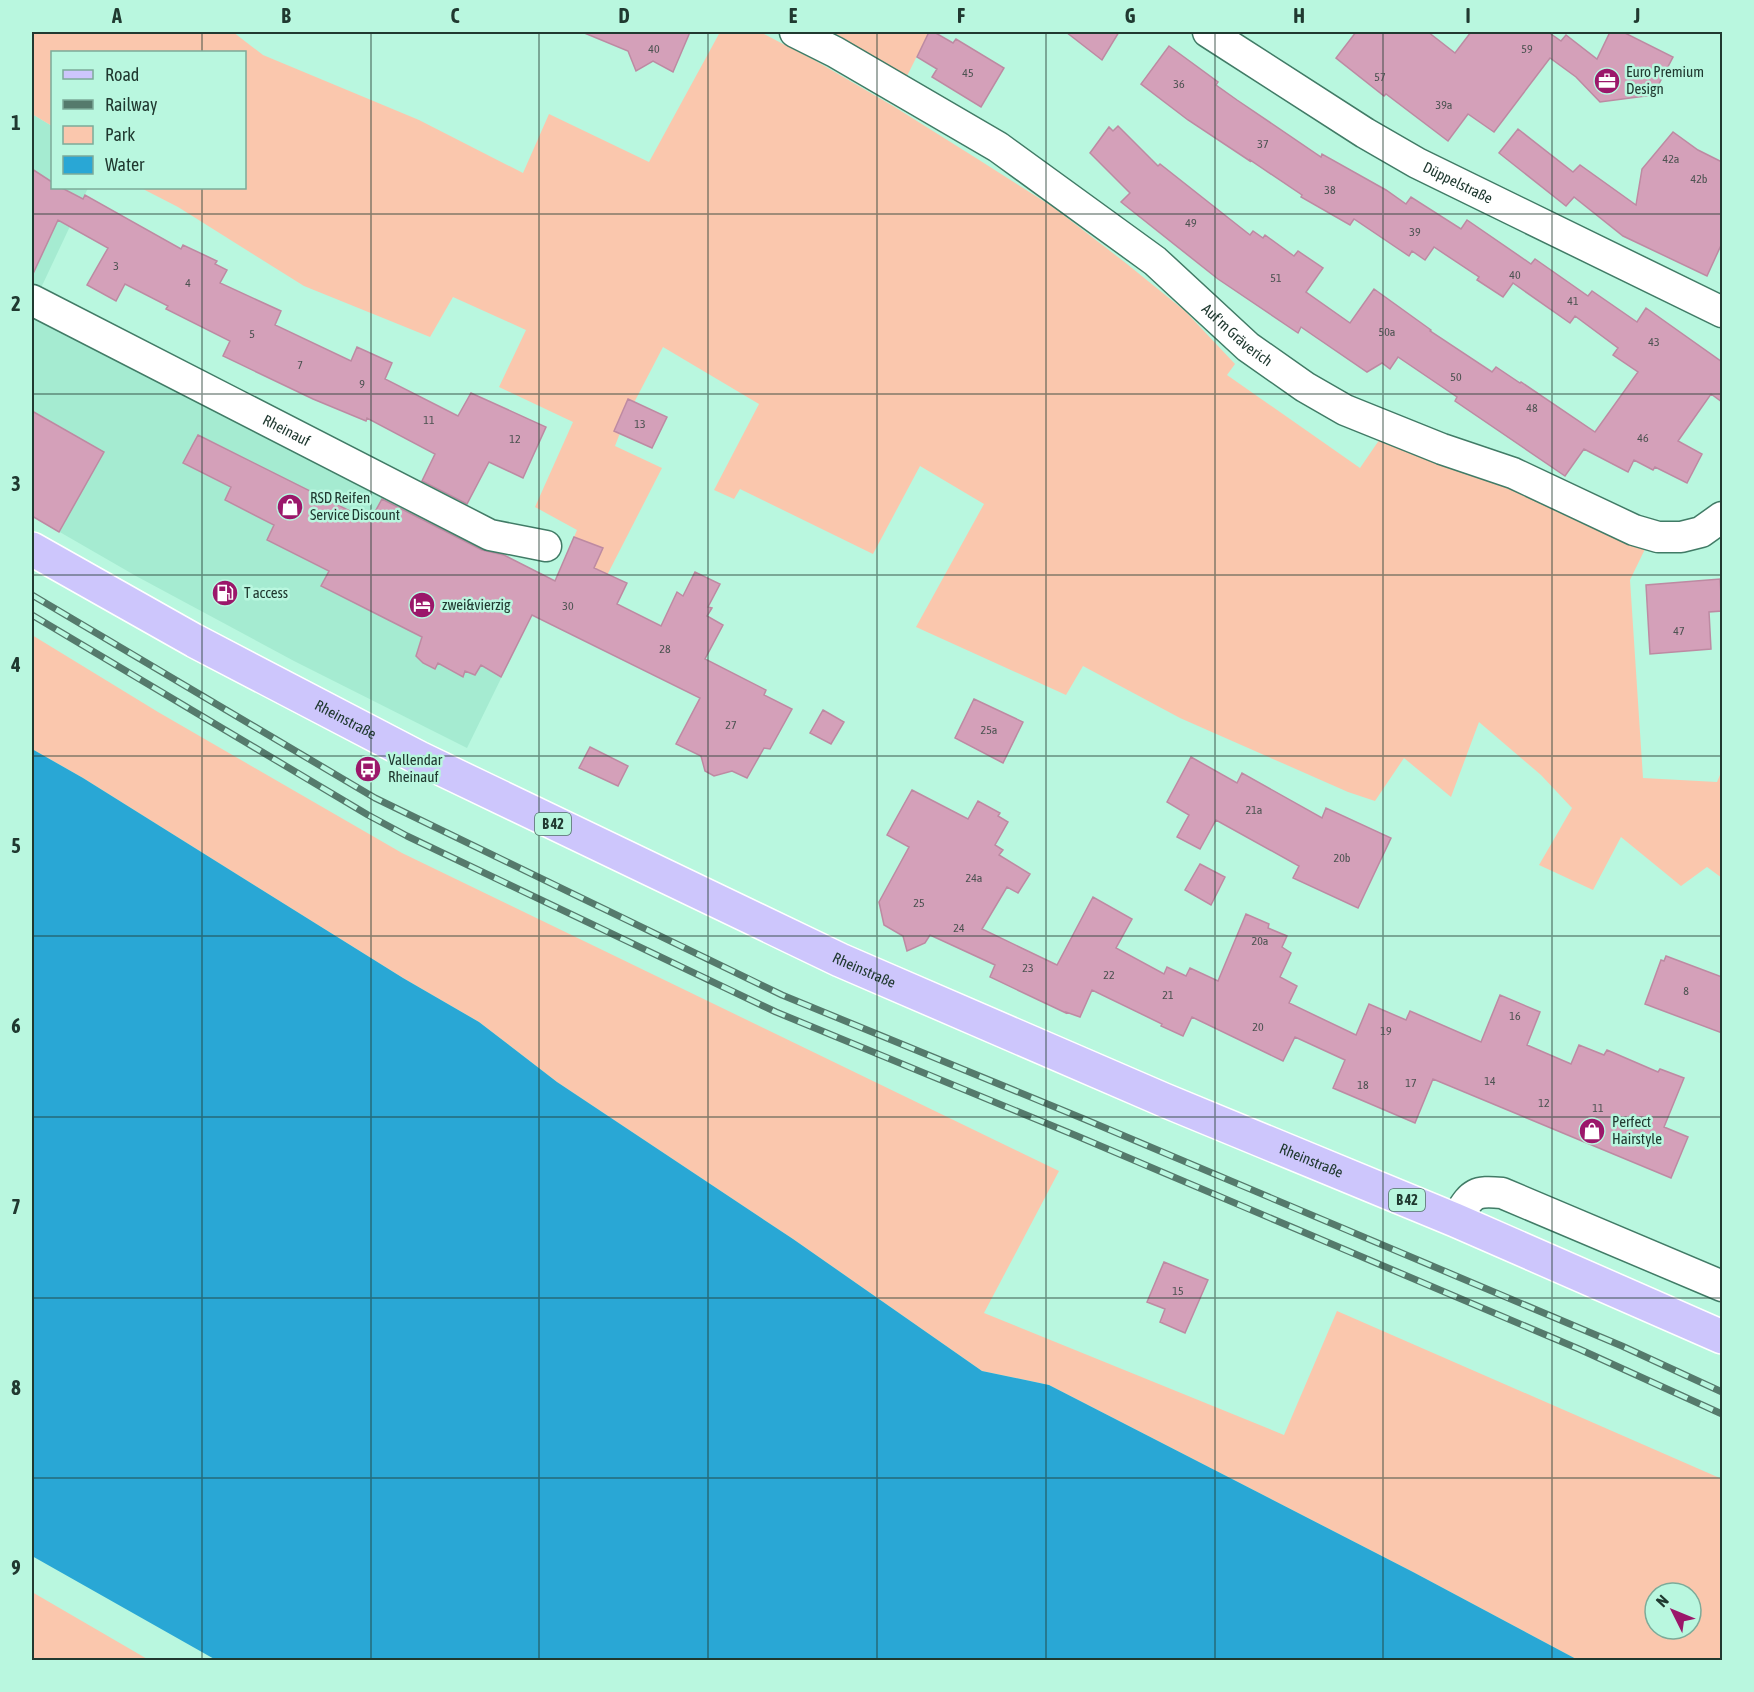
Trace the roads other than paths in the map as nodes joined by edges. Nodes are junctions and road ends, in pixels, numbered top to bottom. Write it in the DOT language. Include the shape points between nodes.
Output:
graph roads {
  1 [pos="795,32"];
  2 [pos="1208,32"];
  3 [pos="32,300"];
  4 [pos="1722,312"];
  5 [pos="1722,518"];
  6 [pos="546,546"];
  7 [pos="32,549"];
  8 [pos="1455,1220"];
  9 [pos="1722,1286"];
  10 [pos="1722,1337"];
  1 -- 5 [label="street, Auf'm Gräverich" via="998,147 1155,261 1248,347 1345,410 1513,473 1634,530 1658,537 1701,532"];
  2 -- 4 [label="street, Düppelstraße" via="1417,163"];
  3 -- 6 [label="street, Rheinauf" via="490,535"];
  7 -- 8 [label="main road, Rheinstraße / B 42" via="204,646 419,758 840,960"];
  8 -- 9 [label="street" via="1476,1194 1502,1193"];
  8 -- 10 [label="main road, Rheinstraße / B 42"];
}
